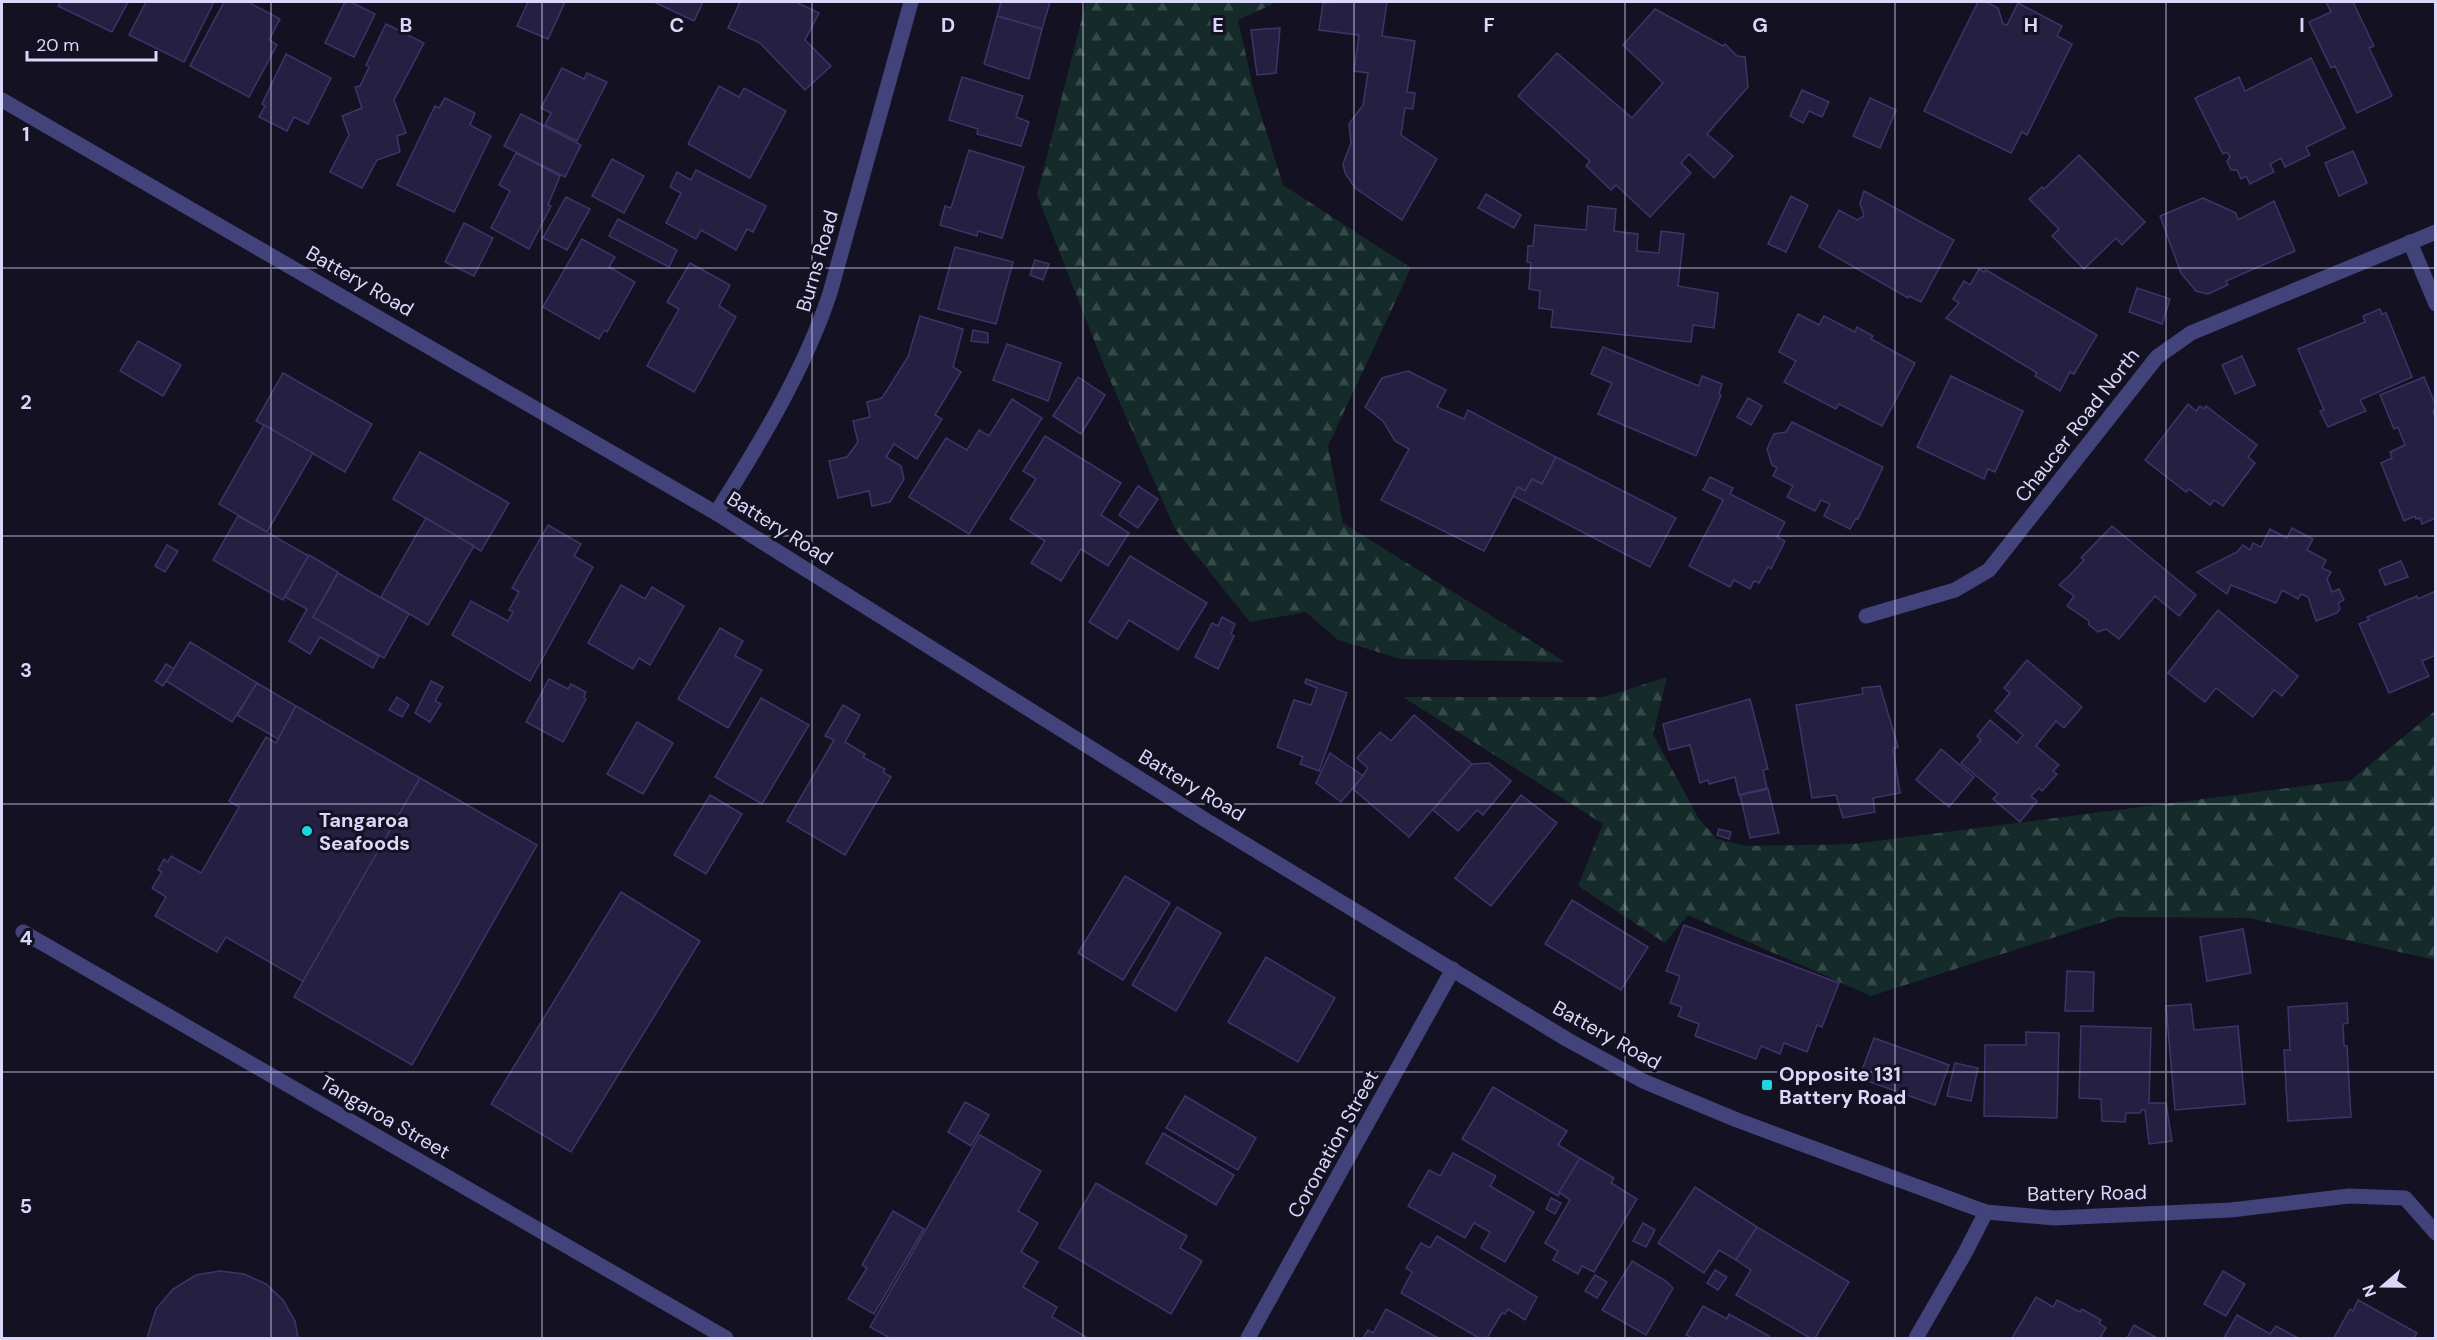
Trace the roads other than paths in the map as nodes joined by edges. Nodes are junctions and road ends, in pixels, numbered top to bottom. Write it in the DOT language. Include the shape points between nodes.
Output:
graph roads {
  1 [pos="911,2"];
  2 [pos="2,100"];
  3 [pos="2436,232"];
  4 [pos="2409,242"];
  5 [pos="2436,304"];
  6 [pos="716,513"];
  7 [pos="1866,616"];
  8 [pos="23,932"];
  9 [pos="1453,969"];
  10 [pos="1986,1212"];
  11 [pos="2436,1233"];
  12 [pos="726,1338"];
  13 [pos="1248,1338"];
  14 [pos="1916,1338"];
  1 -- 6 [label="street, Burns Road" via="819,328 798,373"];
  2 -- 6 [label="street, Battery Road"];
  3 -- 4 [label="street, Chaucer Road North"];
  4 -- 5 [label="street"];
  4 -- 7 [label="street, Chaucer Road North" via="2191,333 2157,357 1989,570 1955,590"];
  6 -- 9 [label="street, Battery Road" via="1204,819"];
  8 -- 12 [label="street, Tangaroa Street"];
  9 -- 10 [label="street, Battery Road" via="1643,1081"];
  9 -- 13 [label="street, Coronation Street"];
  10 -- 11 [label="street, Battery Road" via="2054,1218 2231,1210 2349,1196 2405,1198"];
  10 -- 14 [label="street"];
}
